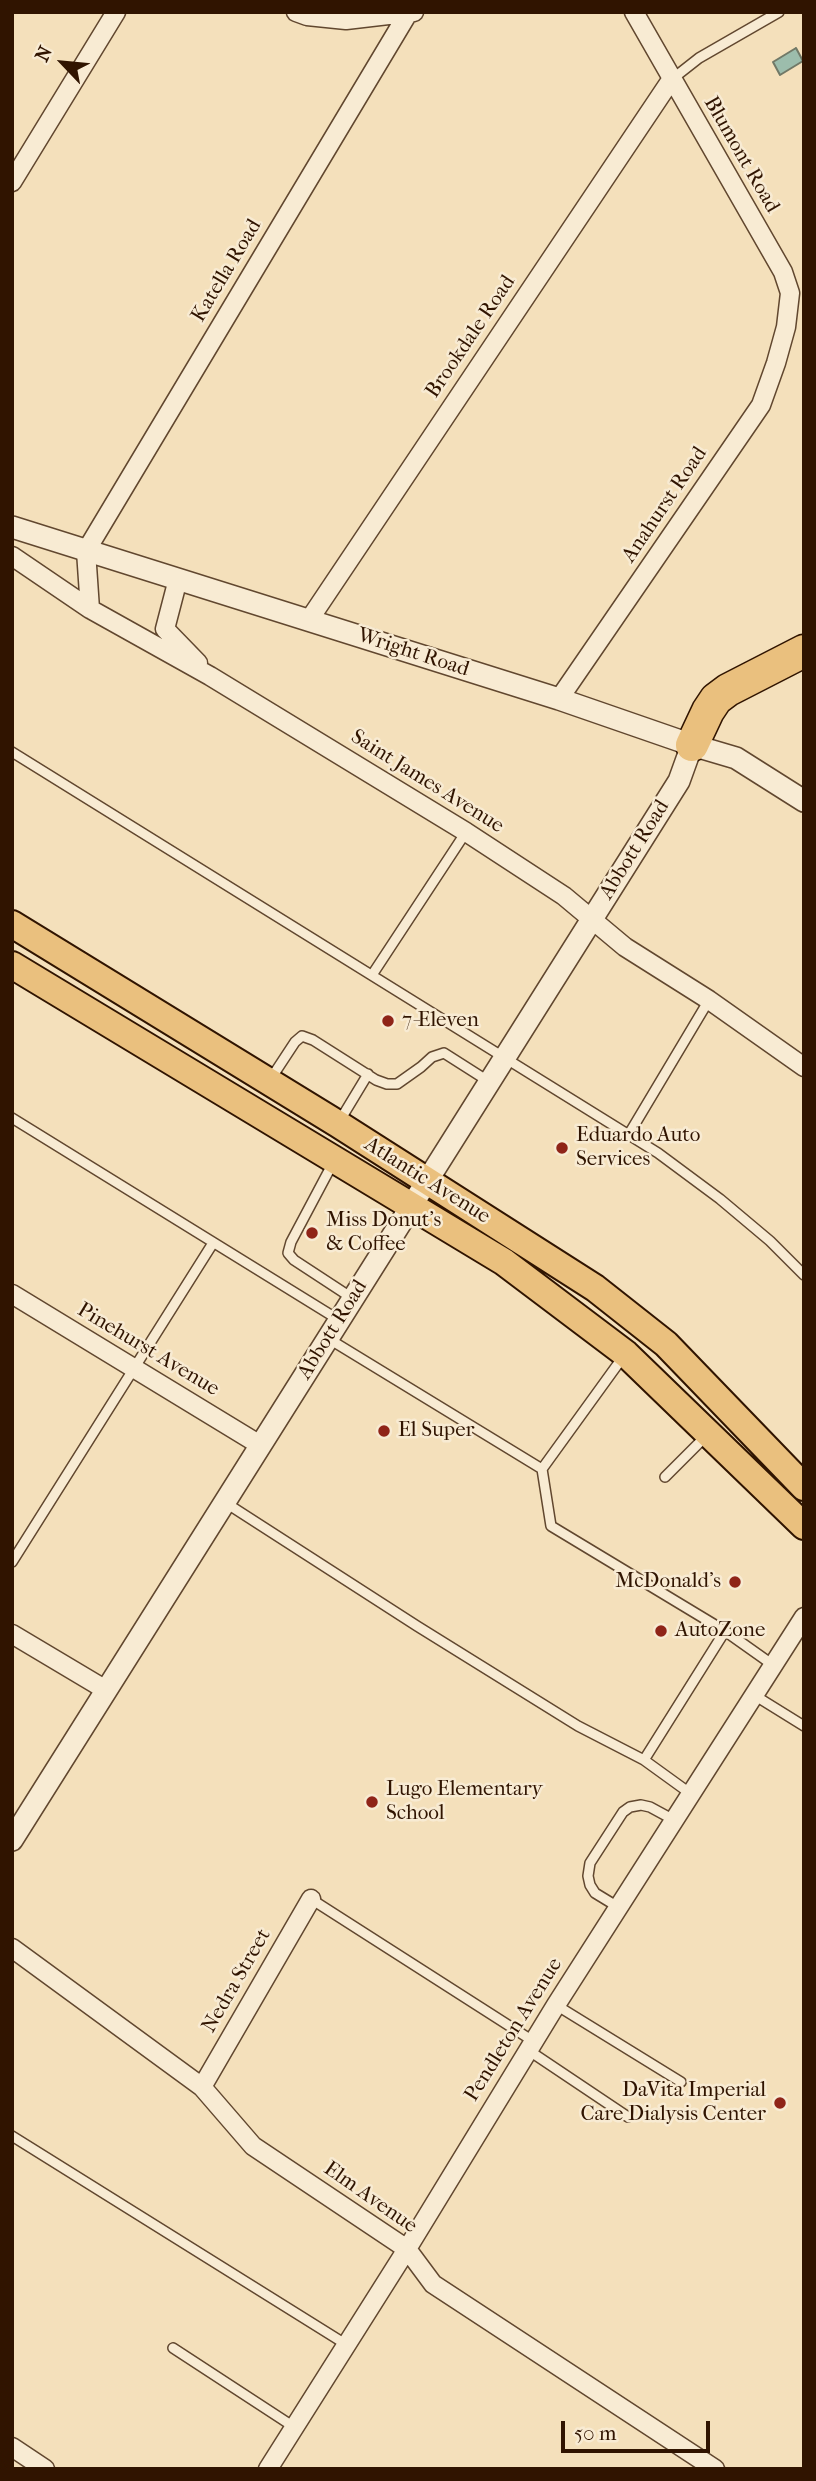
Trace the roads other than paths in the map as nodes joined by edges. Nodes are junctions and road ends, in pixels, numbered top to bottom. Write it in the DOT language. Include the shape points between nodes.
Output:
graph roads {
  1 [pos="116,12"];
  2 [pos="296,12"];
  3 [pos="634,12"];
  4 [pos="779,12"];
  5 [pos="410,13"];
  6 [pos="671,80"];
  7 [pos="12,182"];
  8 [pos="786,327"];
  9 [pos="12,527"];
  10 [pos="86,551"];
  11 [pos="12,556"];
  12 [pos="178,579"];
  13 [pos="90,609"];
  14 [pos="309,620"];
  15 [pos="804,651"];
  16 [pos="210,676"];
  17 [pos="559,699"];
  18 [pos="692,746"];
  19 [pos="12,752"];
  20 [pos="804,802"];
  21 [pos="466,832"];
  22 [pos="593,918"];
  23 [pos="12,924"];
  24 [pos="12,965"];
  25 [pos="372,975"];
  26 [pos="709,1000"];
  27 [pos="504,1057"];
  28 [pos="804,1067"];
  29 [pos="368,1074"];
  30 [pos="269,1082"];
  31 [pos="489,1082"];
  32 [pos="12,1118"];
  33 [pos="338,1124"];
  34 [pos="629,1134"];
  35 [pos="335,1160"];
  36 [pos="426,1181"];
  37 [pos="411,1206"];
  38 [pos="213,1243"];
  39 [pos="804,1275"];
  40 [pos="12,1294"];
  41 [pos="352,1298"];
  42 [pos="339,1320"];
  43 [pos="327,1338"];
  44 [pos="626,1354"];
  45 [pos="134,1369"];
  46 [pos="708,1433"];
  47 [pos="260,1445"];
  48 [pos="542,1469"];
  49 [pos="665,1477"];
  50 [pos="804,1487"];
  51 [pos="224,1502"];
  52 [pos="804,1526"];
  53 [pos="12,1562"];
  54 [pos="804,1617"];
  55 [pos="725,1632"];
  56 [pos="12,1634"];
  57 [pos="773,1665"];
  58 [pos="106,1690"];
  59 [pos="754,1695"];
  60 [pos="804,1726"];
  61 [pos="644,1760"];
  62 [pos="691,1794"];
  63 [pos="674,1820"];
  64 [pos="12,1840"];
  65 [pos="311,1899"];
  66 [pos="618,1907"];
  67 [pos="12,1948"];
  68 [pos="556,2005"];
  69 [pos="531,2046"];
  70 [pos="681,2082"];
  71 [pos="202,2087"];
  72 [pos="628,2117"];
  73 [pos="12,2136"];
  74 [pos="407,2249"];
  75 [pos="346,2345"];
  76 [pos="173,2348"];
  77 [pos="294,2427"];
  78 [pos="12,2447"];
  79 [pos="45,2469"];
  80 [pos="268,2469"];
  81 [pos="715,2469"];
  1 -- 7 [label="street"];
  2 -- 5 [label="street" via="346,20"];
  3 -- 6 [label="street, Blumont Road"];
  4 -- 6 [label="lane" via="699,58"];
  5 -- 10 [label="street, Katella Road"];
  6 -- 8 [label="street, Blumont Road" via="783,272 790,293"];
  6 -- 14 [label="street, Brookdale Road"];
  8 -- 17 [label="street, Anahurst Road" via="761,405"];
  9 -- 10 [label="street, Wright Road"];
  10 -- 12 [label="street, Wright Road"];
  10 -- 13 [label="street"];
  11 -- 13 [label="street, Saint James Avenue"];
  12 -- 14 [label="street, Wright Road"];
  12 -- 16 [label="street" via="165,629"];
  13 -- 16 [label="street, Saint James Avenue"];
  14 -- 17 [label="street, Wright Road"];
  15 -- 18 [label="highway" via="716,699"];
  16 -- 21 [label="street, Saint James Avenue"];
  17 -- 18 [label="street, Wright Road"];
  18 -- 20 [label="street, Wright Road" via="736,758"];
  18 -- 22 [label="street, Abbott Road" via="679,781"];
  19 -- 25 [label="lane"];
  21 -- 22 [label="street, Saint James Avenue"];
  21 -- 25 [label="lane"];
  22 -- 26 [label="street, Saint James Avenue" via="625,947"];
  22 -- 27 [label="street, Abbott Road"];
  23 -- 30 [label="main road, Atlantic Avenue"];
  24 -- 35 [label="main road, Atlantic Avenue"];
  25 -- 27 [label="lane"];
  26 -- 28 [label="street, Saint James Avenue"];
  26 -- 34 [label="lane"];
  27 -- 31 [label="street, Abbott Road"];
  27 -- 34 [label="lane"];
  29 -- 30 [label="lane" via="302,1035"];
  29 -- 31 [label="lane" via="397,1084 436,1054 444,1053"];
  29 -- 33 [label="lane"];
  30 -- 33 [label="main road, Atlantic Avenue"];
  31 -- 36 [label="street, Abbott Road"];
  32 -- 38 [label="lane"];
  33 -- 36 [label="main road, Atlantic Avenue"];
  34 -- 39 [label="lane" via="719,1199"];
  35 -- 37 [label="main road, Atlantic Avenue"];
  35 -- 41 [label="lane" via="288,1253"];
  36 -- 37 [label="street, Abbott Road"];
  36 -- 50 [label="main road, Atlantic Avenue" via="586,1282 666,1344"];
  37 -- 41 [label="street, Abbott Road"];
  37 -- 44 [label="main road, Atlantic Avenue" via="505,1262"];
  38 -- 42 [label="lane"];
  38 -- 45 [label="lane"];
  40 -- 45 [label="street, Pinehurst Avenue"];
  41 -- 42 [label="street, Abbott Road"];
  42 -- 43 [label="street, Abbott Road"];
  43 -- 47 [label="street, Abbott Road"];
  43 -- 48 [label="lane"];
  44 -- 46 [label="main road, Atlantic Avenue"];
  44 -- 48 [label="lane"];
  45 -- 47 [label="street, Pinehurst Avenue"];
  45 -- 53 [label="lane"];
  46 -- 49 [label="lane"];
  46 -- 52 [label="main road, Atlantic Avenue"];
  47 -- 51 [label="street, Abbott Road"];
  48 -- 55 [label="lane" via="551,1526"];
  51 -- 58 [label="street, Abbott Road"];
  51 -- 61 [label="lane" via="578,1726"];
  54 -- 57 [label="street, Pendleton Avenue"];
  55 -- 57 [label="lane"];
  55 -- 61 [label="lane"];
  56 -- 58 [label="street"];
  57 -- 59 [label="street, Pendleton Avenue"];
  58 -- 64 [label="street, Abbott Road"];
  59 -- 60 [label="lane"];
  59 -- 62 [label="street, Pendleton Avenue"];
  61 -- 62 [label="lane"];
  62 -- 63 [label="street, Pendleton Avenue"];
  63 -- 66 [label="street, Pendleton Avenue"];
  63 -- 66 [label="lane" via="641,1805 623,1812 590,1864 588,1876 595,1893"];
  65 -- 69 [label="lane"];
  65 -- 71 [label="street, Nedra Street"];
  66 -- 68 [label="street, Pendleton Avenue"];
  67 -- 71 [label="street, Elm Avenue"];
  68 -- 69 [label="street, Pendleton Avenue"];
  68 -- 70 [label="lane"];
  69 -- 72 [label="lane"];
  69 -- 74 [label="street, Pendleton Avenue"];
  71 -- 74 [label="street, Elm Avenue" via="253,2146"];
  73 -- 75 [label="lane"];
  74 -- 75 [label="street, Pendleton Avenue"];
  74 -- 81 [label="street, Elm Avenue" via="433,2284"];
  75 -- 77 [label="street, Pendleton Avenue"];
  76 -- 77 [label="lane"];
  77 -- 80 [label="street, Pendleton Avenue"];
  78 -- 79 [label="street"];
}
